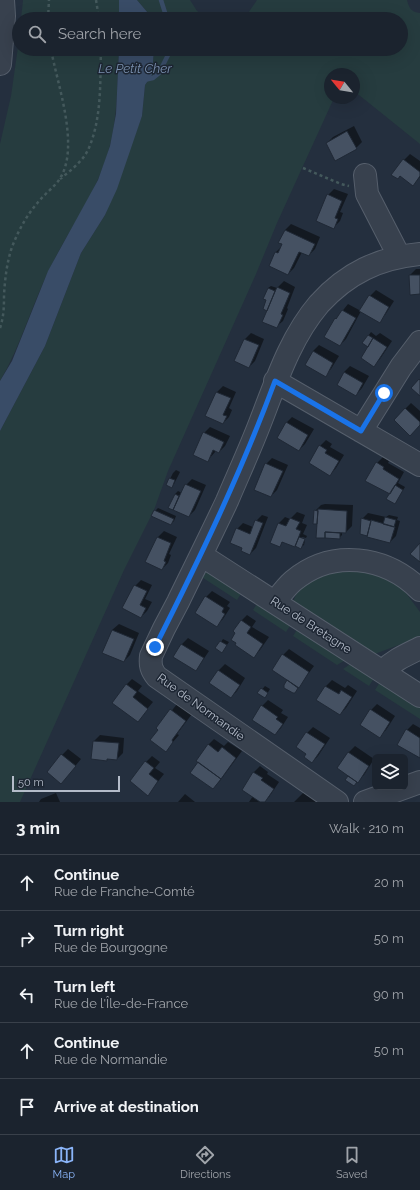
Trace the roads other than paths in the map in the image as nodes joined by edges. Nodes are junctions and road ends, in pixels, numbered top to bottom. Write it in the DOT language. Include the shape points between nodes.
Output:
graph roads {
  1 [pos="2,0"];
  2 [pos="0,60"];
  3 [pos="365,180"];
  4 [pos="410,255"];
  5 [pos="420,342"];
  6 [pos="275,381"];
  7 [pos="361,431"];
  8 [pos="420,465"];
  9 [pos="201,555"];
  10 [pos="420,590"];
  11 [pos="275,602"];
  12 [pos="420,648"];
  13 [pos="383,671"];
  14 [pos="420,696"];
  15 [pos="420,782"];
  16 [pos="337,802"];
  17 [pos="365,802"];
  1 -- 2 [label="street" via="4,16"];
  3 -- 4 [label="street" via="367,194"];
  4 -- 6 [label="street" via="378,263 360,271 344,281 319,304 298,334"];
  5 -- 7 [label="street" via="401,367"];
  6 -- 7 [label="street"];
  6 -- 9 [label="street" via="243,463"];
  7 -- 8 [label="street"];
  9 -- 11 [label="street, Rue de Bretagne"];
  9 -- 16 [label="street, Rue de Normandie" via="151,656 152,671 164,682"];
  10 -- 11 [label="street" via="399,573 384,566 342,560 325,563 303,574 293,581"];
  11 -- 13 [label="street, Rue de Bretagne"];
  12 -- 13 [label="street" via="402,656"];
  13 -- 14 [label="street, Rue de Bretagne"];
  15 -- 17 [label="street"];
}
